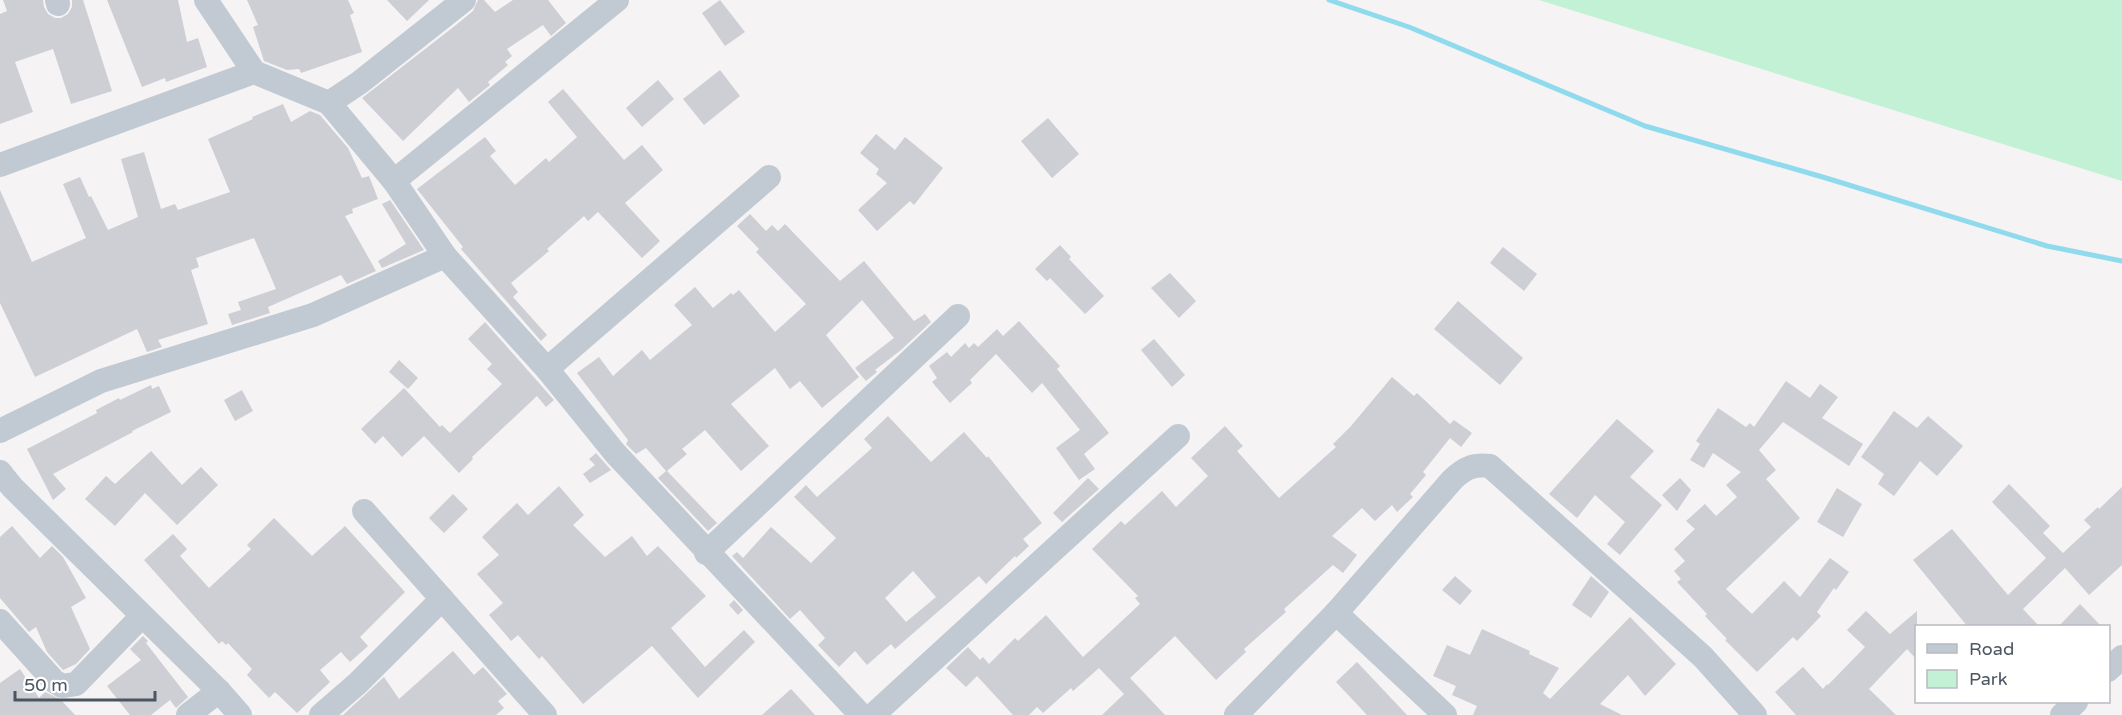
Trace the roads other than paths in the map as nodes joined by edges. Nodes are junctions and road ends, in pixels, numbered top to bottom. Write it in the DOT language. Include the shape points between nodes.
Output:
graph roads {
  1 [pos="206,0"];
  2 [pos="464,0"];
  3 [pos="617,0"];
  4 [pos="254,72"];
  5 [pos="329,103"];
  6 [pos="0,165"];
  7 [pos="769,177"];
  8 [pos="394,181"];
  9 [pos="445,256"];
  10 [pos="958,316"];
  11 [pos="547,369"];
  12 [pos="0,431"];
  13 [pos="1178,436"];
  14 [pos="4,484"];
  15 [pos="364,511"];
  16 [pos="706,553"];
  17 [pos="442,599"];
  18 [pos="1336,613"];
  19 [pos="142,616"];
  20 [pos="0,621"];
  21 [pos="2122,657"];
  22 [pos="2110,669"];
  23 [pos="219,691"];
  24 [pos="2075,703"];
  25 [pos="188,715"];
  26 [pos="240,715"];
  27 [pos="321,715"];
  28 [pos="545,715"];
  29 [pos="861,715"];
  30 [pos="873,715"];
  31 [pos="1236,715"];
  32 [pos="1445,715"];
  33 [pos="1755,715"];
  34 [pos="2062,715"];
  1 -- 4 [label="street"];
  2 -- 5 [label="street"];
  3 -- 8 [label="street"];
  4 -- 5 [label="street"];
  4 -- 6 [label="street"];
  5 -- 8 [label="street"];
  7 -- 11 [label="street"];
  8 -- 9 [label="street"];
  9 -- 11 [label="street"];
  9 -- 12 [label="street" via="313,315 101,381"];
  10 -- 16 [label="street"];
  11 -- 16 [label="street" via="615,453"];
  13 -- 30 [label="street"];
  14 -- 19 [label="street"];
  15 -- 17 [label="street"];
  16 -- 29 [label="street"];
  17 -- 27 [label="street"];
  17 -- 28 [label="street"];
  18 -- 31 [label="street"];
  18 -- 32 [label="street"];
  18 -- 33 [label="street" via="1453,479 1475,464 1490,466 1702,657"];
  19 -- 20 [label="street" via="76,684 62,686"];
  19 -- 23 [label="street"];
  21 -- 22 [label="street"];
  23 -- 25 [label="street"];
  23 -- 26 [label="street"];
  24 -- 34 [label="street"];
}
